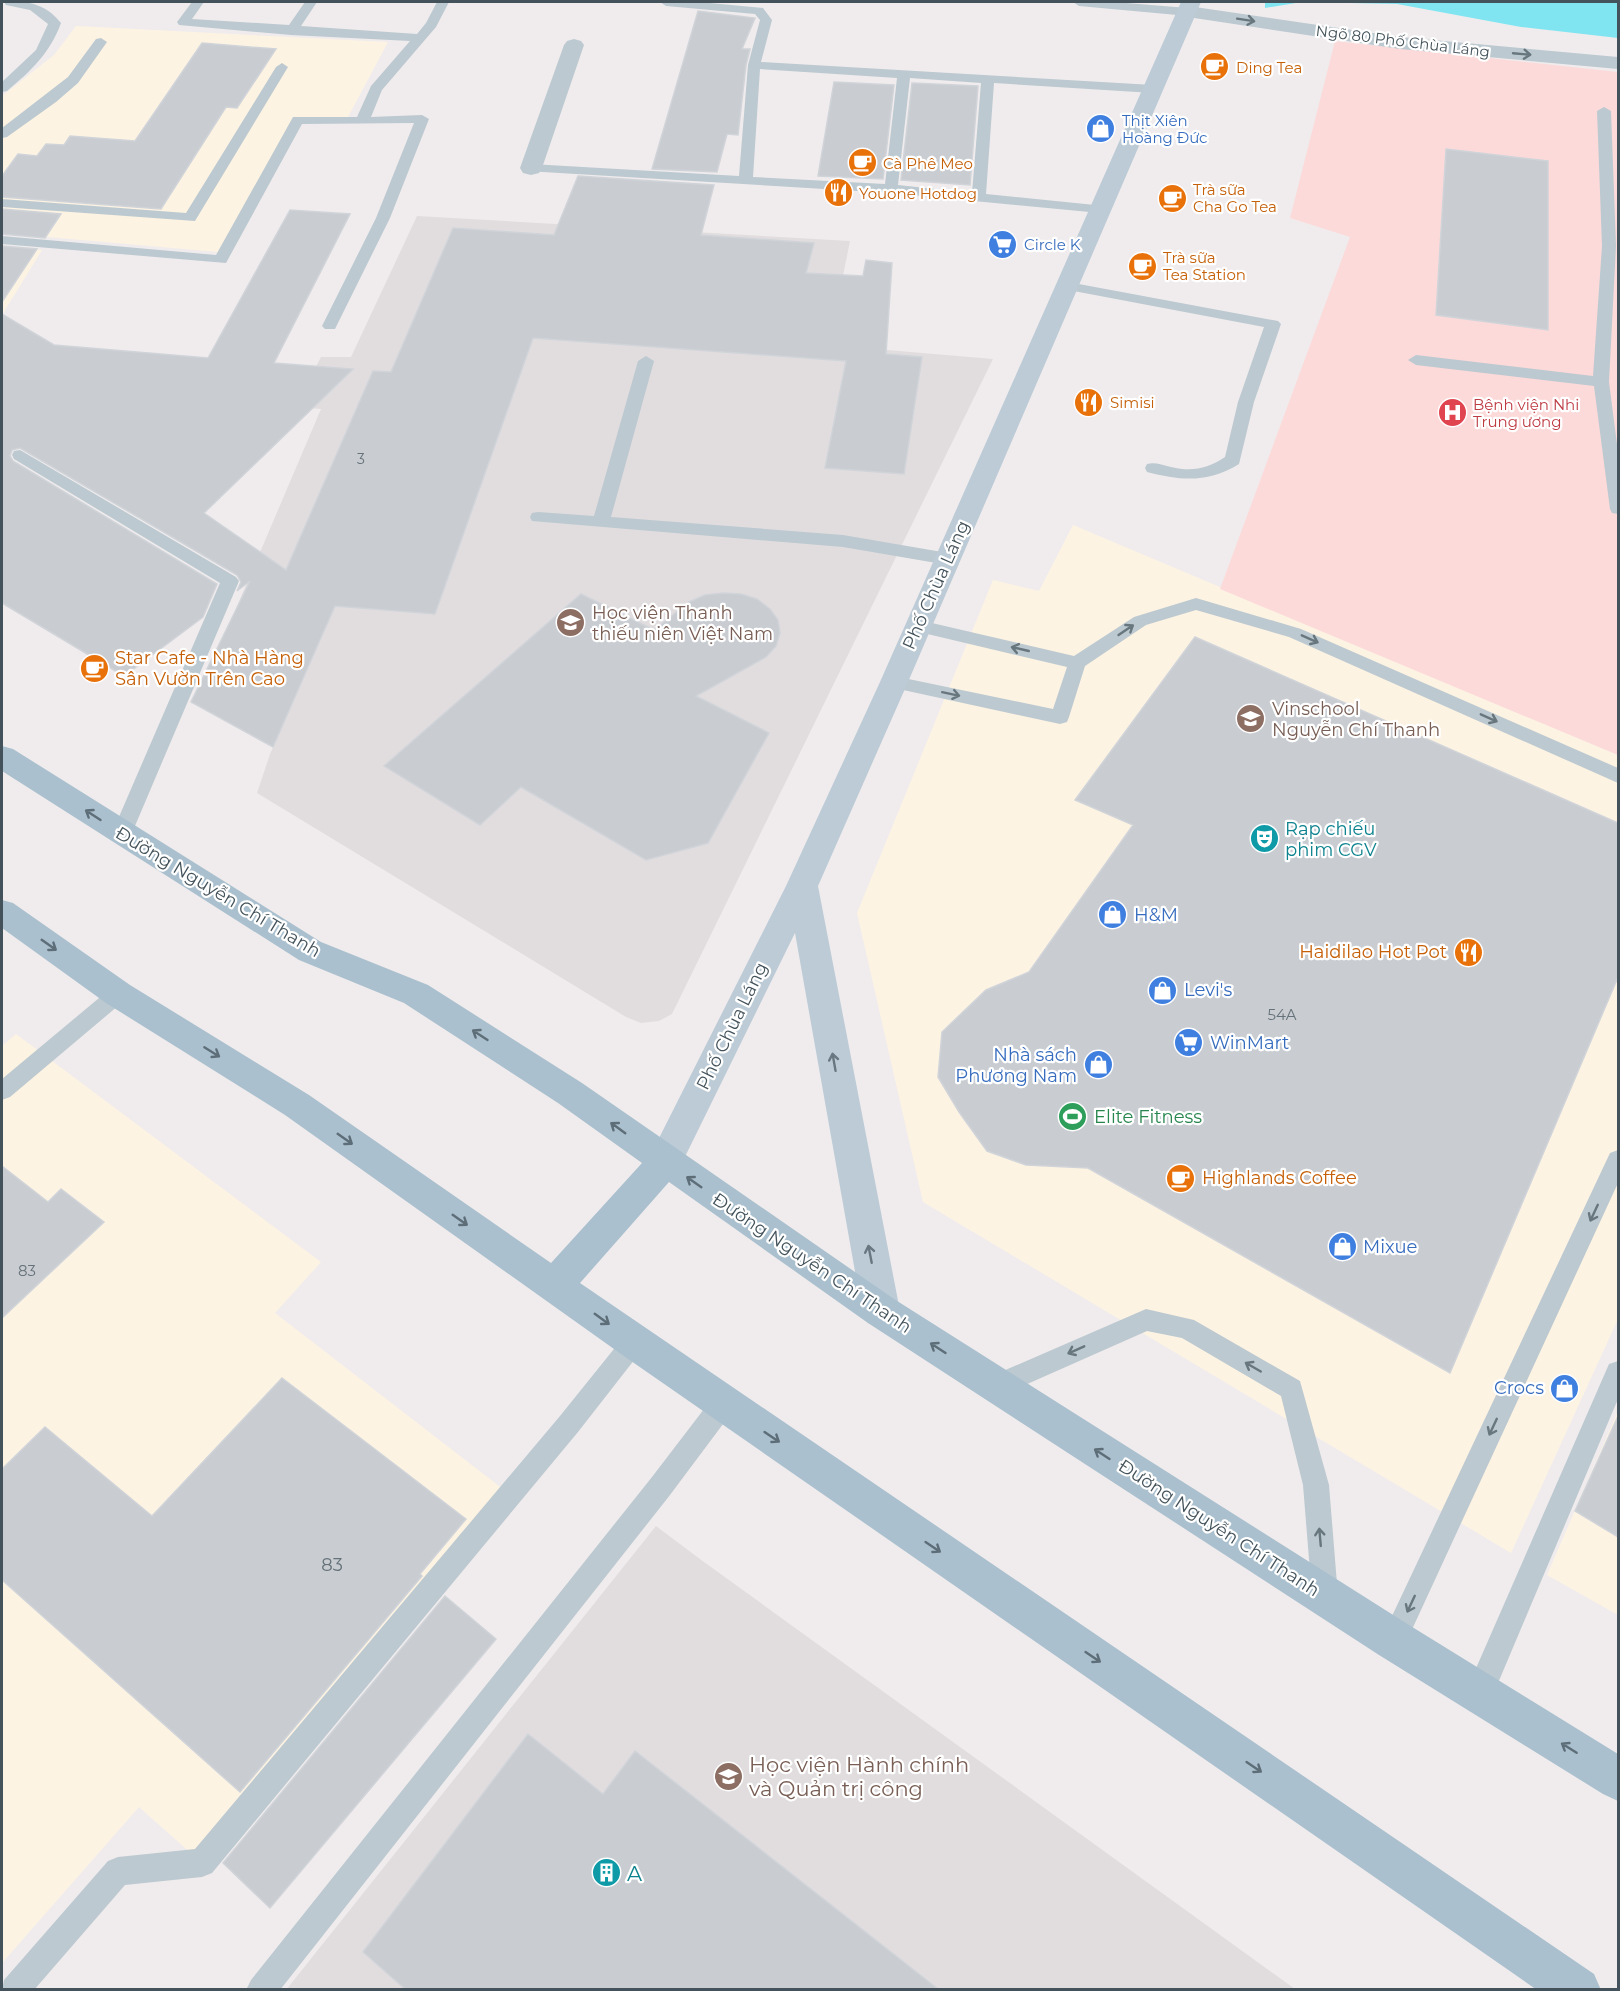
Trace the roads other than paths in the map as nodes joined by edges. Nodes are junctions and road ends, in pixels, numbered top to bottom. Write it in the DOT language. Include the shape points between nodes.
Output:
graph roads {
  1 [pos="10,2"];
  2 [pos="198,2"];
  3 [pos="311,2"];
  4 [pos="442,2"];
  5 [pos="666,2"];
  6 [pos="1079,2"];
  7 [pos="1190,7"];
  8 [pos="291,31"];
  9 [pos="419,38"];
  10 [pos="101,42"];
  11 [pos="574,45"];
  12 [pos="1618,63"];
  13 [pos="754,65"];
  14 [pos="282,67"];
  15 [pos="904,74"];
  16 [pos="988,79"];
  17 [pos="2,88"];
  18 [pos="1153,89"];
  19 [pos="362,121"];
  20 [pos="1618,128"];
  21 [pos="2,134"];
  22 [pos="531,168"];
  23 [pos="746,181"];
  24 [pos="891,189"];
  25 [pos="979,197"];
  26 [pos="2,203"];
  27 [pos="1100,209"];
  28 [pos="2,240"];
  29 [pos="1614,246"];
  30 [pos="1068,286"];
  31 [pos="330,326"];
  32 [pos="646,360"];
  33 [pos="1416,360"];
  34 [pos="1601,382"];
  35 [pos="20,455"];
  36 [pos="1153,468"];
  37 [pos="1618,509"];
  38 [pos="538,517"];
  39 [pos="601,522"];
  40 [pos="948,559"];
  41 [pos="919,626"];
  42 [pos="1077,663"];
  43 [pos="894,682"];
  44 [pos="2,757"];
  45 [pos="1618,776"];
  46 [pos="122,833"];
  47 [pos="802,886"];
  48 [pos="2,912"];
  49 [pos="118,994"];
  50 [pos="2,1091"];
  51 [pos="1618,1160"];
  52 [pos="665,1162"];
  53 [pos="554,1285"];
  54 [pos="880,1311"];
  55 [pos="634,1342"];
  56 [pos="1618,1372"];
  57 [pos="996,1386"];
  58 [pos="723,1404"];
  59 [pos="1325,1596"];
  60 [pos="1394,1640"];
  61 [pos="1480,1692"];
  62 [pos="1618,1779"];
  63 [pos="14,1989"];
  64 [pos="261,1989"];
  65 [pos="1578,1989"];
  1 -- 17 [label="lane" via="41,10 55,23 49,41 34,62"];
  2 -- 8 [label="lane" via="183,22"];
  3 -- 8 [label="lane"];
  4 -- 9 [label="lane" via="432,24"];
  5 -- 13 [label="lane" via="759,11 766,20"];
  6 -- 7 [label="lane"];
  7 -- 12 [label="street, Ngõ 80 Phố Chùa Láng, one-way" via="1400,44"];
  7 -- 18 [label="street, Phố Chùa Láng"];
  8 -- 9 [label="lane"];
  9 -- 19 [label="lane" via="376,89"];
  10 -- 21 [label="lane" via="73,80"];
  11 -- 22 [label="street"];
  13 -- 15 [label="lane"];
  13 -- 23 [label="lane"];
  14 -- 26 [label="lane" via="190,218"];
  15 -- 16 [label="lane"];
  15 -- 24 [label="lane"];
  16 -- 18 [label="lane"];
  16 -- 25 [label="lane"];
  18 -- 27 [label="street, Phố Chùa Láng"];
  19 -- 28 [label="lane" via="298,120 221,260"];
  19 -- 31 [label="lane" via="422,119 383,218"];
  20 -- 29 [label="lane" via="1604,118"];
  22 -- 23 [label="lane"];
  23 -- 24 [label="lane"];
  24 -- 25 [label="lane"];
  25 -- 27 [label="lane"];
  27 -- 30 [label="street, Phố Chùa Láng"];
  29 -- 34 [label="lane"];
  30 -- 36 [label="lane" via="1273,324 1246,402 1233,460 1217,471 1183,476"];
  30 -- 40 [label="street, Phố Chùa Láng"];
  32 -- 39 [label="lane"];
  33 -- 34 [label="lane"];
  34 -- 37 [label="lane"];
  35 -- 46 [label="lane" via="230,581"];
  38 -- 39 [label="lane"];
  39 -- 40 [label="lane" via="843,541"];
  40 -- 41 [label="street, Phố Chùa Láng"];
  42 -- 41 [label="lane, one-way"];
  41 -- 43 [label="street, Phố Chùa Láng"];
  43 -- 42 [label="lane, one-way" via="1060,717"];
  42 -- 45 [label="lane, one-way" via="1140,621 1196,604 1295,633"];
  43 -- 47 [label="street, Phố Chùa Láng"];
  46 -- 44 [label="main road, Đường Nguyễn Chí Thanh, one-way"];
  52 -- 46 [label="main road, Đường Nguyễn Chí Thanh, one-way" via="562,1088 416,994 310,951"];
  47 -- 52 [label="street, Phố Chùa Láng"];
  54 -- 47 [label="street, one-way"];
  48 -- 49 [label="main road, one-way"];
  49 -- 50 [label="lane"];
  49 -- 53 [label="main road, one-way" via="297,1105"];
  51 -- 60 [label="lane, one-way"];
  52 -- 53 [label="main road"];
  54 -- 52 [label="main road, Đường Nguyễn Chí Thanh, one-way"];
  53 -- 55 [label="main road, one-way"];
  57 -- 54 [label="main road, Đường Nguyễn Chí Thanh, one-way"];
  55 -- 58 [label="main road"];
  55 -- 63 [label="lane" via="202,1863 118,1871"];
  56 -- 61 [label="lane"];
  59 -- 57 [label="main road, Đường Nguyễn Chí Thanh, one-way"];
  59 -- 57 [label="lane, one-way" via="1316,1485 1291,1389 1186,1328 1146,1320"];
  58 -- 64 [label="lane"];
  58 -- 65 [label="main road, one-way"];
  59 -- 60 [label="main road, Đường Nguyễn Chí Thanh"];
  60 -- 61 [label="main road, Đường Nguyễn Chí Thanh"];
  62 -- 61 [label="main road, Đường Nguyễn Chí Thanh, one-way"];
}
